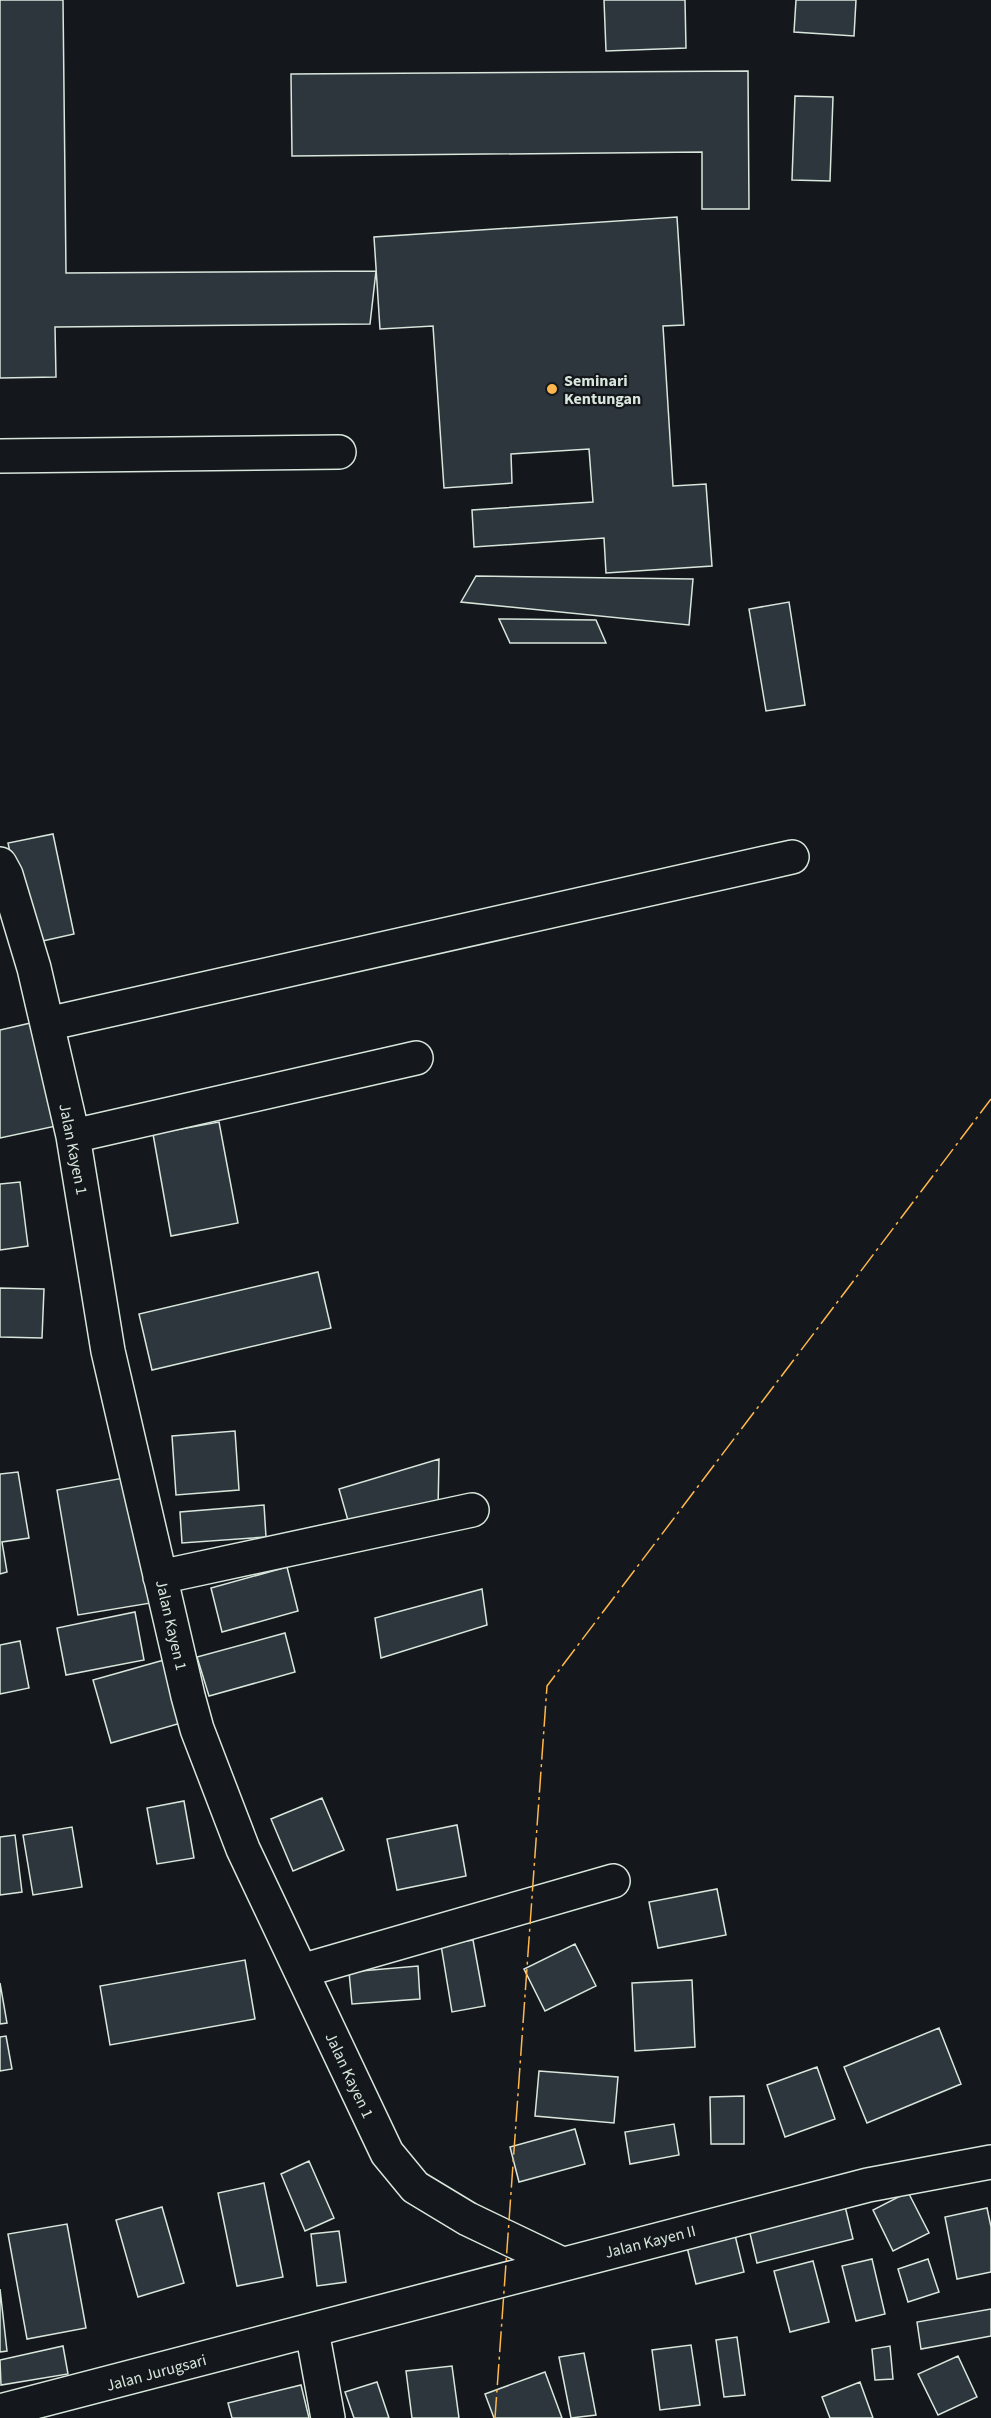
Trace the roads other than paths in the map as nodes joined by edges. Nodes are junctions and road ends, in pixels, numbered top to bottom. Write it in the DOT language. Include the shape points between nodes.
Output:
graph roads {
  1 [pos="339,452"];
  2 [pos="0,456"];
  3 [pos="792,857"];
  4 [pos="0,864"];
  5 [pos="47,1024"];
  6 [pos="416,1058"];
  7 [pos="73,1136"];
  8 [pos="472,1510"];
  9 [pos="160,1577"];
  10 [pos="613,1881"];
  11 [pos="301,1971"];
  12 [pos="991,2162"];
  13 [pos="562,2264"];
  14 [pos="312,2331"];
  15 [pos="0,2411"];
  16 [pos="328,2418"];
  1 -- 2 [label="street"];
  3 -- 5 [label="street"];
  4 -- 5 [label="street, Jalan Kayen 1" via="34,968"];
  5 -- 7 [label="street, Jalan Kayen 1"];
  6 -- 7 [label="street"];
  7 -- 9 [label="street, Jalan Kayen 1" via="108,1351"];
  8 -- 9 [label="street"];
  9 -- 11 [label="street, Jalan Kayen 1" via="196,1729 243,1849"];
  10 -- 11 [label="street"];
  11 -- 13 [label="street, Jalan Kayen 1" via="387,2153 415,2187 468,2219"];
  12 -- 13 [label="street, Jalan Kayen II" via="868,2185"];
  13 -- 14 [label="street, Jalan Kayen II"];
  14 -- 15 [label="street, Jalan Jurugsari"];
  14 -- 16 [label="street"];
}
